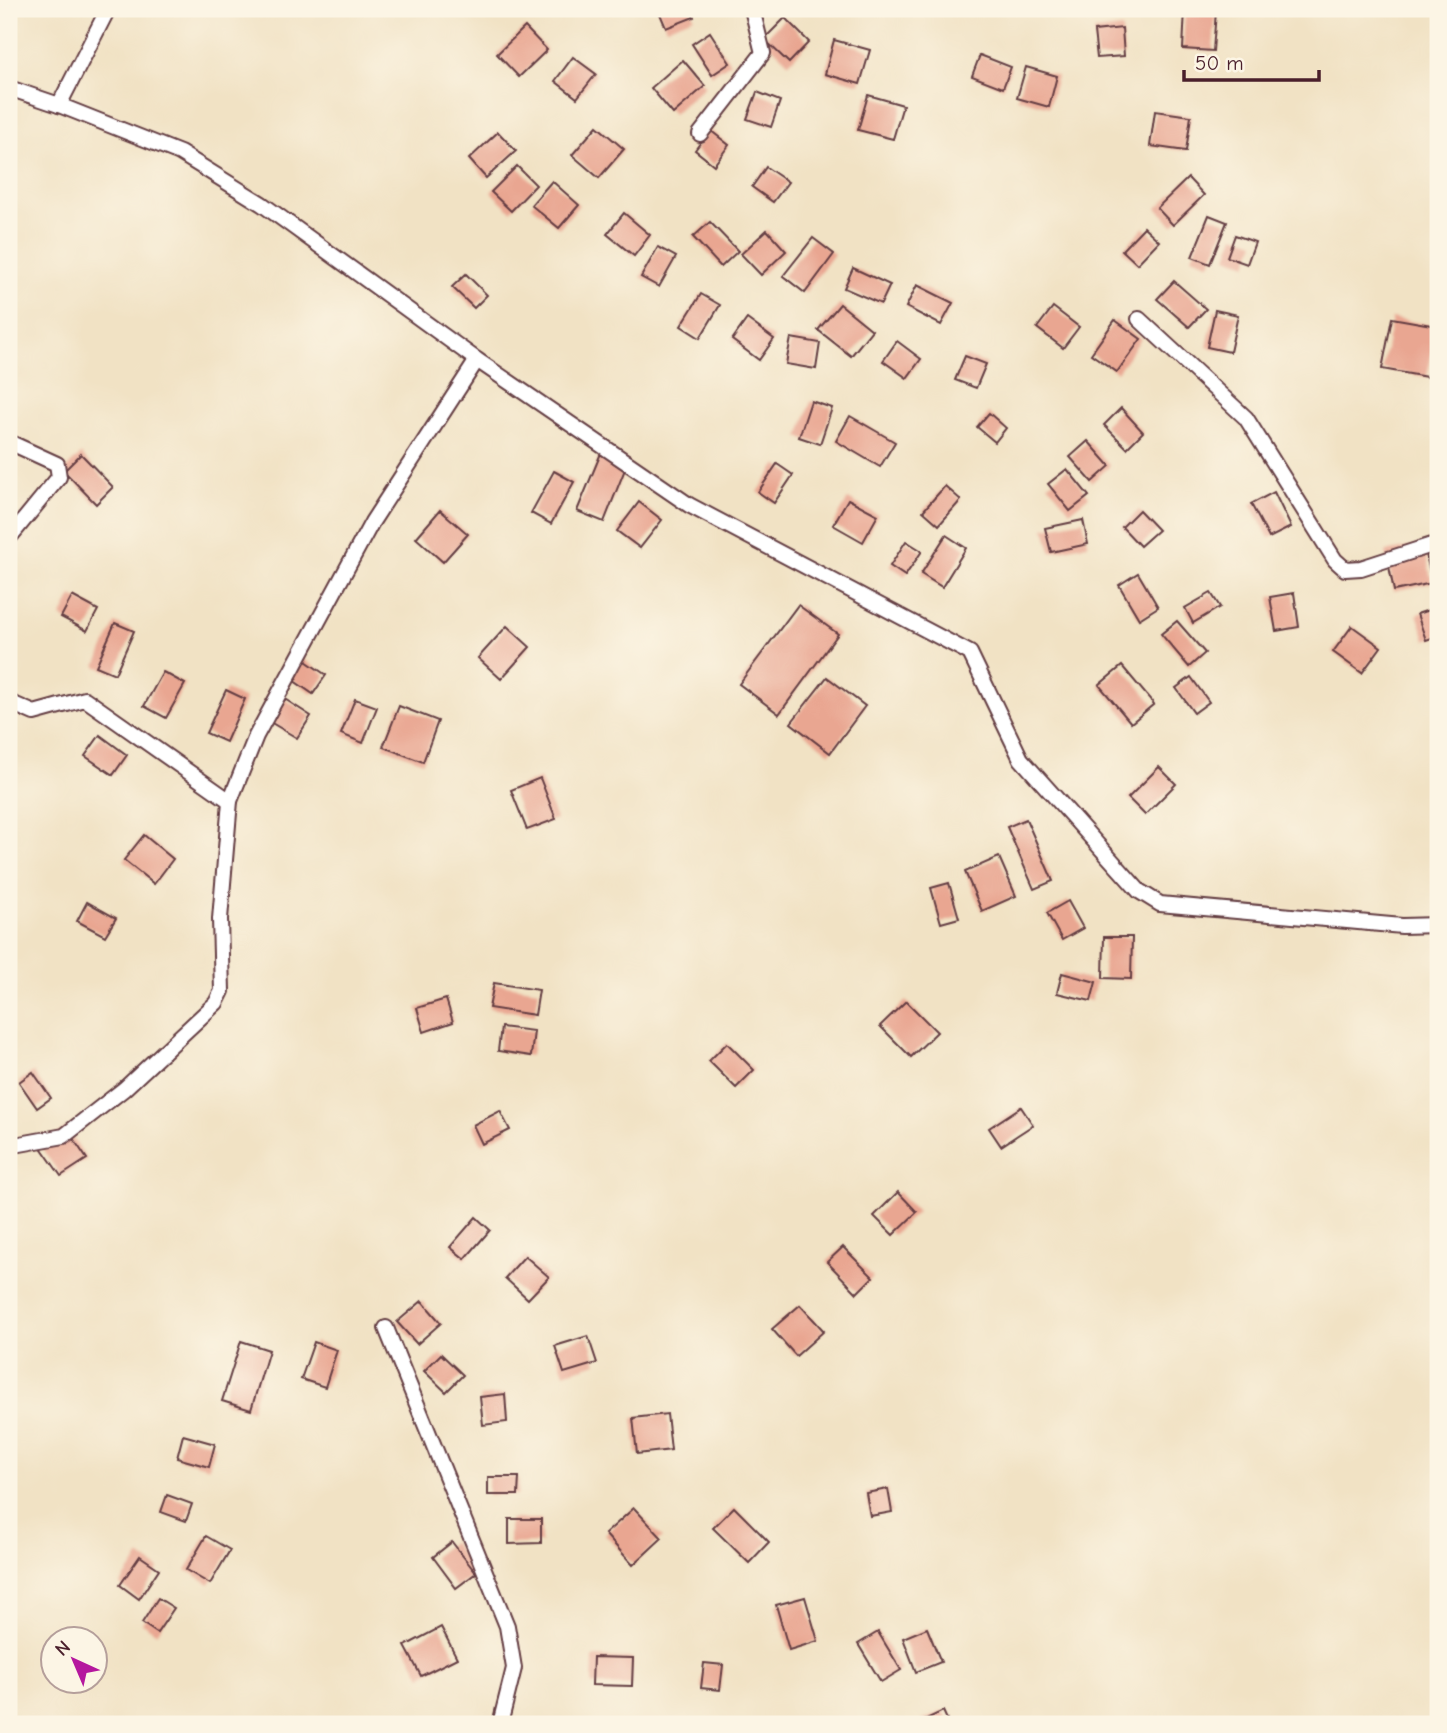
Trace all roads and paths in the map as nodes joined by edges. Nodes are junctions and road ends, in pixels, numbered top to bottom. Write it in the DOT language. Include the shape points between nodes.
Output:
graph roads {
  1 [pos="108,9"];
  2 [pos="752,9"];
  3 [pos="9,88"];
  4 [pos="59,105"];
  5 [pos="700,134"];
  6 [pos="1139,319"];
  7 [pos="477,360"];
  8 [pos="9,442"];
  9 [pos="9,538"];
  10 [pos="1438,543"];
  11 [pos="9,702"];
  12 [pos="230,801"];
  13 [pos="1438,925"];
  14 [pos="9,1146"];
  15 [pos="386,1328"];
  16 [pos="500,1724"];
  1 -- 4 [label="street"];
  2 -- 5 [label="street" via="763,53"];
  3 -- 4 [label="street"];
  4 -- 7 [label="street" via="180,153 262,204"];
  6 -- 10 [label="street" via="1246,418 1345,569"];
  7 -- 12 [label="street" via="372,522 256,736"];
  7 -- 13 [label="street" via="689,505 970,653 1021,759 1139,891 1160,904 1402,926"];
  8 -- 9 [label="street" via="57,464 59,477"];
  11 -- 12 [label="street" via="34,713 85,699"];
  12 -- 14 [label="street" via="220,919 222,991 216,1003 124,1089 64,1136"];
  15 -- 16 [label="street" via="507,1626 514,1668"];
}
